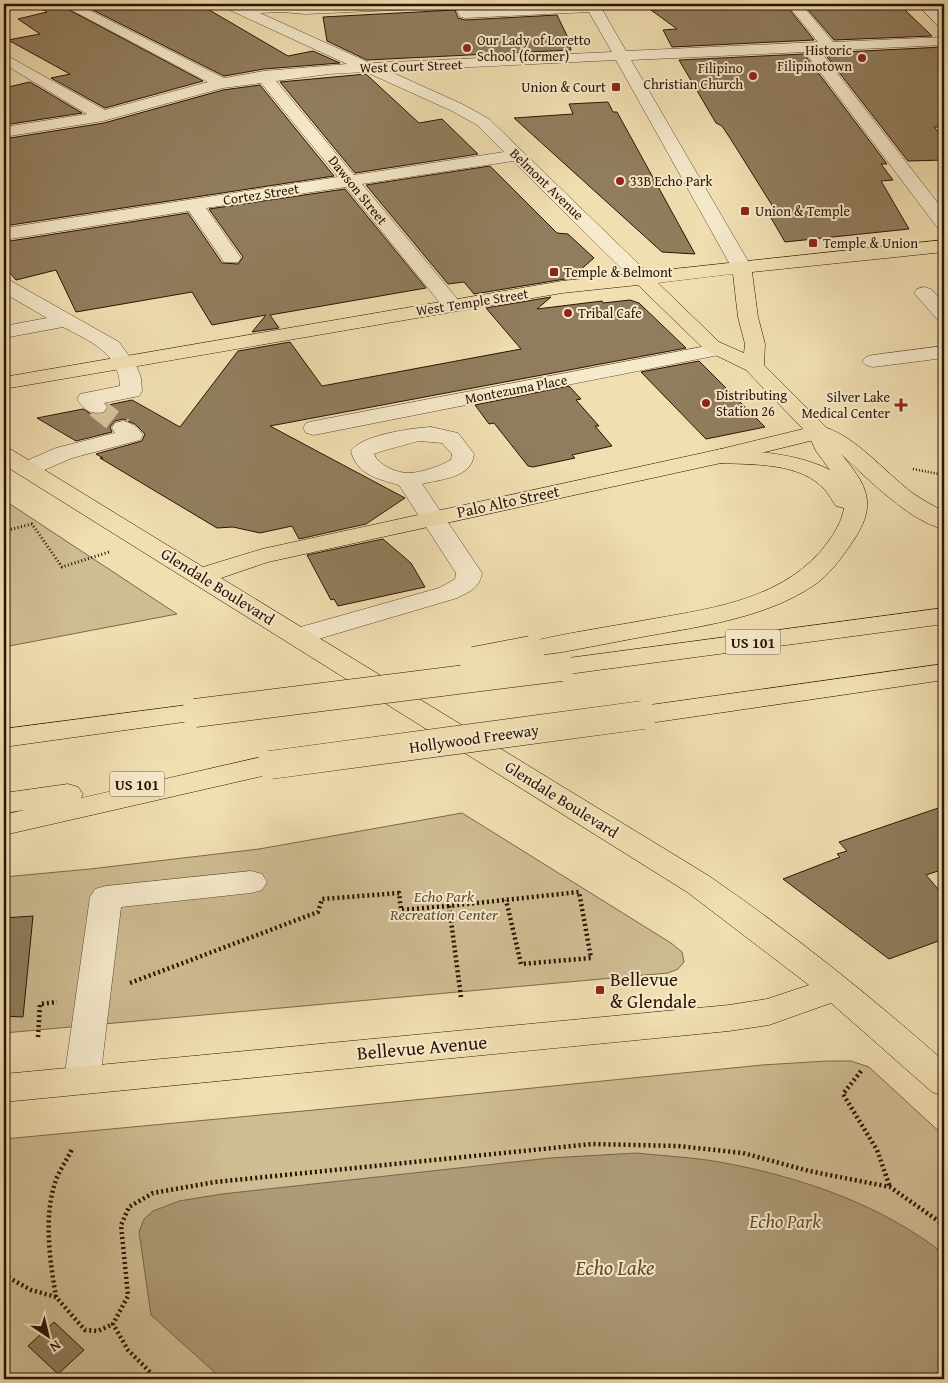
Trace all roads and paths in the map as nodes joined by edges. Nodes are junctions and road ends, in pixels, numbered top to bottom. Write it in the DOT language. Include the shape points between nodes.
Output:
graph roads {
  1 [pos="67,4"];
  2 [pos="228,4"];
  3 [pos="441,4"];
  4 [pos="461,4"];
  5 [pos="794,4"];
  6 [pos="924,4"];
  7 [pos="593,6"];
  8 [pos="245,12"];
  9 [pos="944,24"];
  10 [pos="944,41"];
  11 [pos="830,47"];
  12 [pos="810,48"];
  13 [pos="623,56"];
  14 [pos="4,58"];
  15 [pos="366,68"];
  16 [pos="264,76"];
  17 [pos="222,83"];
  18 [pos="103,116"];
  19 [pos="4,132"];
  20 [pos="518,155"];
  21 [pos="350,181"];
  22 [pos="194,205"];
  23 [pos="944,223"];
  24 [pos="4,234"];
  25 [pos="944,246"];
  26 [pos="231,258"];
  27 [pos="742,268"];
  28 [pos="643,278"];
  29 [pos="4,285"];
  30 [pos="924,293"];
  31 [pos="29,299"];
  32 [pos="4,304"];
  33 [pos="452,305"];
  34 [pos="944,315"];
  35 [pos="67,320"];
  36 [pos="4,332"];
  37 [pos="717,350"];
  38 [pos="944,352"];
  39 [pos="873,361"];
  40 [pos="125,362"];
  41 [pos="752,366"];
  42 [pos="4,383"];
  43 [pos="96,407"];
  44 [pos="123,428"];
  45 [pos="314,428"];
  46 [pos="818,432"];
  47 [pos="4,454"];
  48 [pos="722,456"];
  49 [pos="27,469"];
  50 [pos="408,480"];
  51 [pos="432,518"];
  52 [pos="944,522"];
  53 [pos="4,531"];
  54 [pos="140,538"];
  55 [pos="839,546"];
  56 [pos="201,576"];
  57 [pos="944,616"];
  58 [pos="299,636"];
  59 [pos="944,672"];
  60 [pos="195,712"];
  61 [pos="4,738"];
  62 [pos="270,765"];
  63 [pos="4,803"];
  64 [pos="4,825"];
  65 [pos="251,882"];
  66 [pos="506,900"];
  67 [pos="449,906"];
  68 [pos="837,988"];
  69 [pos="461,997"];
  70 [pos="92,998"];
  71 [pos="38,1037"];
  72 [pos="861,1071"];
  73 [pos="82,1080"];
  74 [pos="944,1082"];
  75 [pos="4,1088"];
  76 [pos="72,1149"];
  77 [pos="890,1186"];
  78 [pos="944,1225"];
  79 [pos="4,1275"];
  80 [pos="56,1297"];
  81 [pos="113,1324"];
  82 [pos="157,1379"];
  1 -- 17 [label="street"];
  2 -- 8 [label="street, Belmont Avenue"];
  3 -- 8 [label="street" via="305,10 285,6"];
  4 -- 7 [label="street" via="465,14"];
  5 -- 11 [label="street"];
  6 -- 9 [label="street"];
  7 -- 13 [label="street"];
  8 -- 15 [label="street, Belmont Avenue"];
  10 -- 11 [label="street, West Court Street"];
  11 -- 12 [label="street, West Court Street"];
  12 -- 13 [label="street, West Court Street"];
  12 -- 23 [label="street"];
  13 -- 15 [label="street, West Court Street"];
  13 -- 27 [label="street"];
  14 -- 18 [label="street"];
  15 -- 16 [label="street, West Court Street"];
  15 -- 20 [label="street, Belmont Avenue" via="483,122"];
  16 -- 17 [label="street, West Court Street"];
  16 -- 21 [label="street, Dawson Street"];
  17 -- 18 [label="street, West Court Street"];
  18 -- 19 [label="street, West Court Street"];
  20 -- 21 [label="street, Cortez Street"];
  20 -- 28 [label="street, Belmont Avenue"];
  21 -- 22 [label="street, Cortez Street"];
  21 -- 33 [label="street, Dawson Street"];
  22 -- 24 [label="street, Cortez Street"];
  22 -- 26 [label="street"];
  25 -- 27 [label="main road, West Temple Street"];
  27 -- 28 [label="main road, West Temple Street"];
  27 -- 41 [label="main road" via="755,344"];
  28 -- 33 [label="main road, West Temple Street"];
  28 -- 37 [label="main road, Belmont Avenue"];
  29 -- 31 [label="street"];
  30 -- 34 [label="street"];
  31 -- 32 [label="street"];
  31 -- 35 [label="street"];
  33 -- 40 [label="main road, West Temple Street"];
  35 -- 36 [label="street"];
  35 -- 40 [label="street" via="112,346"];
  37 -- 41 [label="main road, Belmont Avenue"];
  37 -- 45 [label="street, Montezuma Place"];
  38 -- 39 [label="street"];
  40 -- 42 [label="main road, West Temple Street"];
  40 -- 43 [label="street" via="131,391 88,399"];
  41 -- 46 [label="main road, Belmont Avenue"];
  44 -- 49 [label="street" via="132,435 64,453"];
  46 -- 48 [label="main road, Palo Alto Street"];
  46 -- 52 [label="main road" via="849,449 898,494"];
  46 -- 55 [label="main road" via="820,443 848,475 855,490 856,507"];
  47 -- 49 [label="main road, Glendale Boulevard"];
  48 -- 51 [label="main road, Palo Alto Street"];
  48 -- 55 [label="main road" via="793,463 816,471 830,481 841,494 848,511 846,529"];
  49 -- 54 [label="main road, Glendale Boulevard"];
  50 -- 51 [label="street"];
  51 -- 56 [label="main road, Palo Alto Street" via="262,556"];
  51 -- 58 [label="street" via="469,573 467,583 448,593"];
  53 -- 54 [label="path" via="32,524 62,567 99,557"];
  54 -- 56 [label="main road, Glendale Boulevard"];
  55 -- 60 [label="main road, bridge" via="800,582 739,609"];
  56 -- 58 [label="main road, Glendale Boulevard"];
  57 -- 60 [label="main road, US 101, bridge"];
  58 -- 68 [label="main road, Glendale Boulevard" via="698,884"];
  59 -- 62 [label="main road, Hollywood Freeway / US 101, bridge"];
  60 -- 61 [label="main road, US 101"];
  62 -- 63 [label="main road, Hollywood Freeway / US 101"];
  62 -- 64 [label="main road"];
  65 -- 70 [label="street" via="106,897"];
  66 -- 66 [label="path" via="578,892 591,958 520,964"];
  66 -- 67 [label="path"];
  67 -- 69 [label="path"];
  67 -- 70 [label="path" via="401,910 400,894 322,900 318,912"];
  68 -- 73 [label="main road, Bellevue Avenue" via="768,1012 729,1018"];
  68 -- 74 [label="main road, Glendale Boulevard"];
  70 -- 71 [label="path" via="40,1004"];
  70 -- 73 [label="street"];
  72 -- 77 [label="path" via="843,1094 876,1146"];
  73 -- 75 [label="main road, Bellevue Avenue"];
  76 -- 80 [label="path" via="55,1184 51,1218 50,1270"];
  77 -- 78 [label="path"];
  77 -- 81 [label="path" via="808,1171 744,1153 678,1146 592,1144 215,1182 153,1193 129,1208 120,1225 128,1296 124,1310"];
  79 -- 80 [label="path" via="31,1290"];
  80 -- 81 [label="path" via="85,1330 98,1331"];
  81 -- 82 [label="path" via="128,1350"];
}
